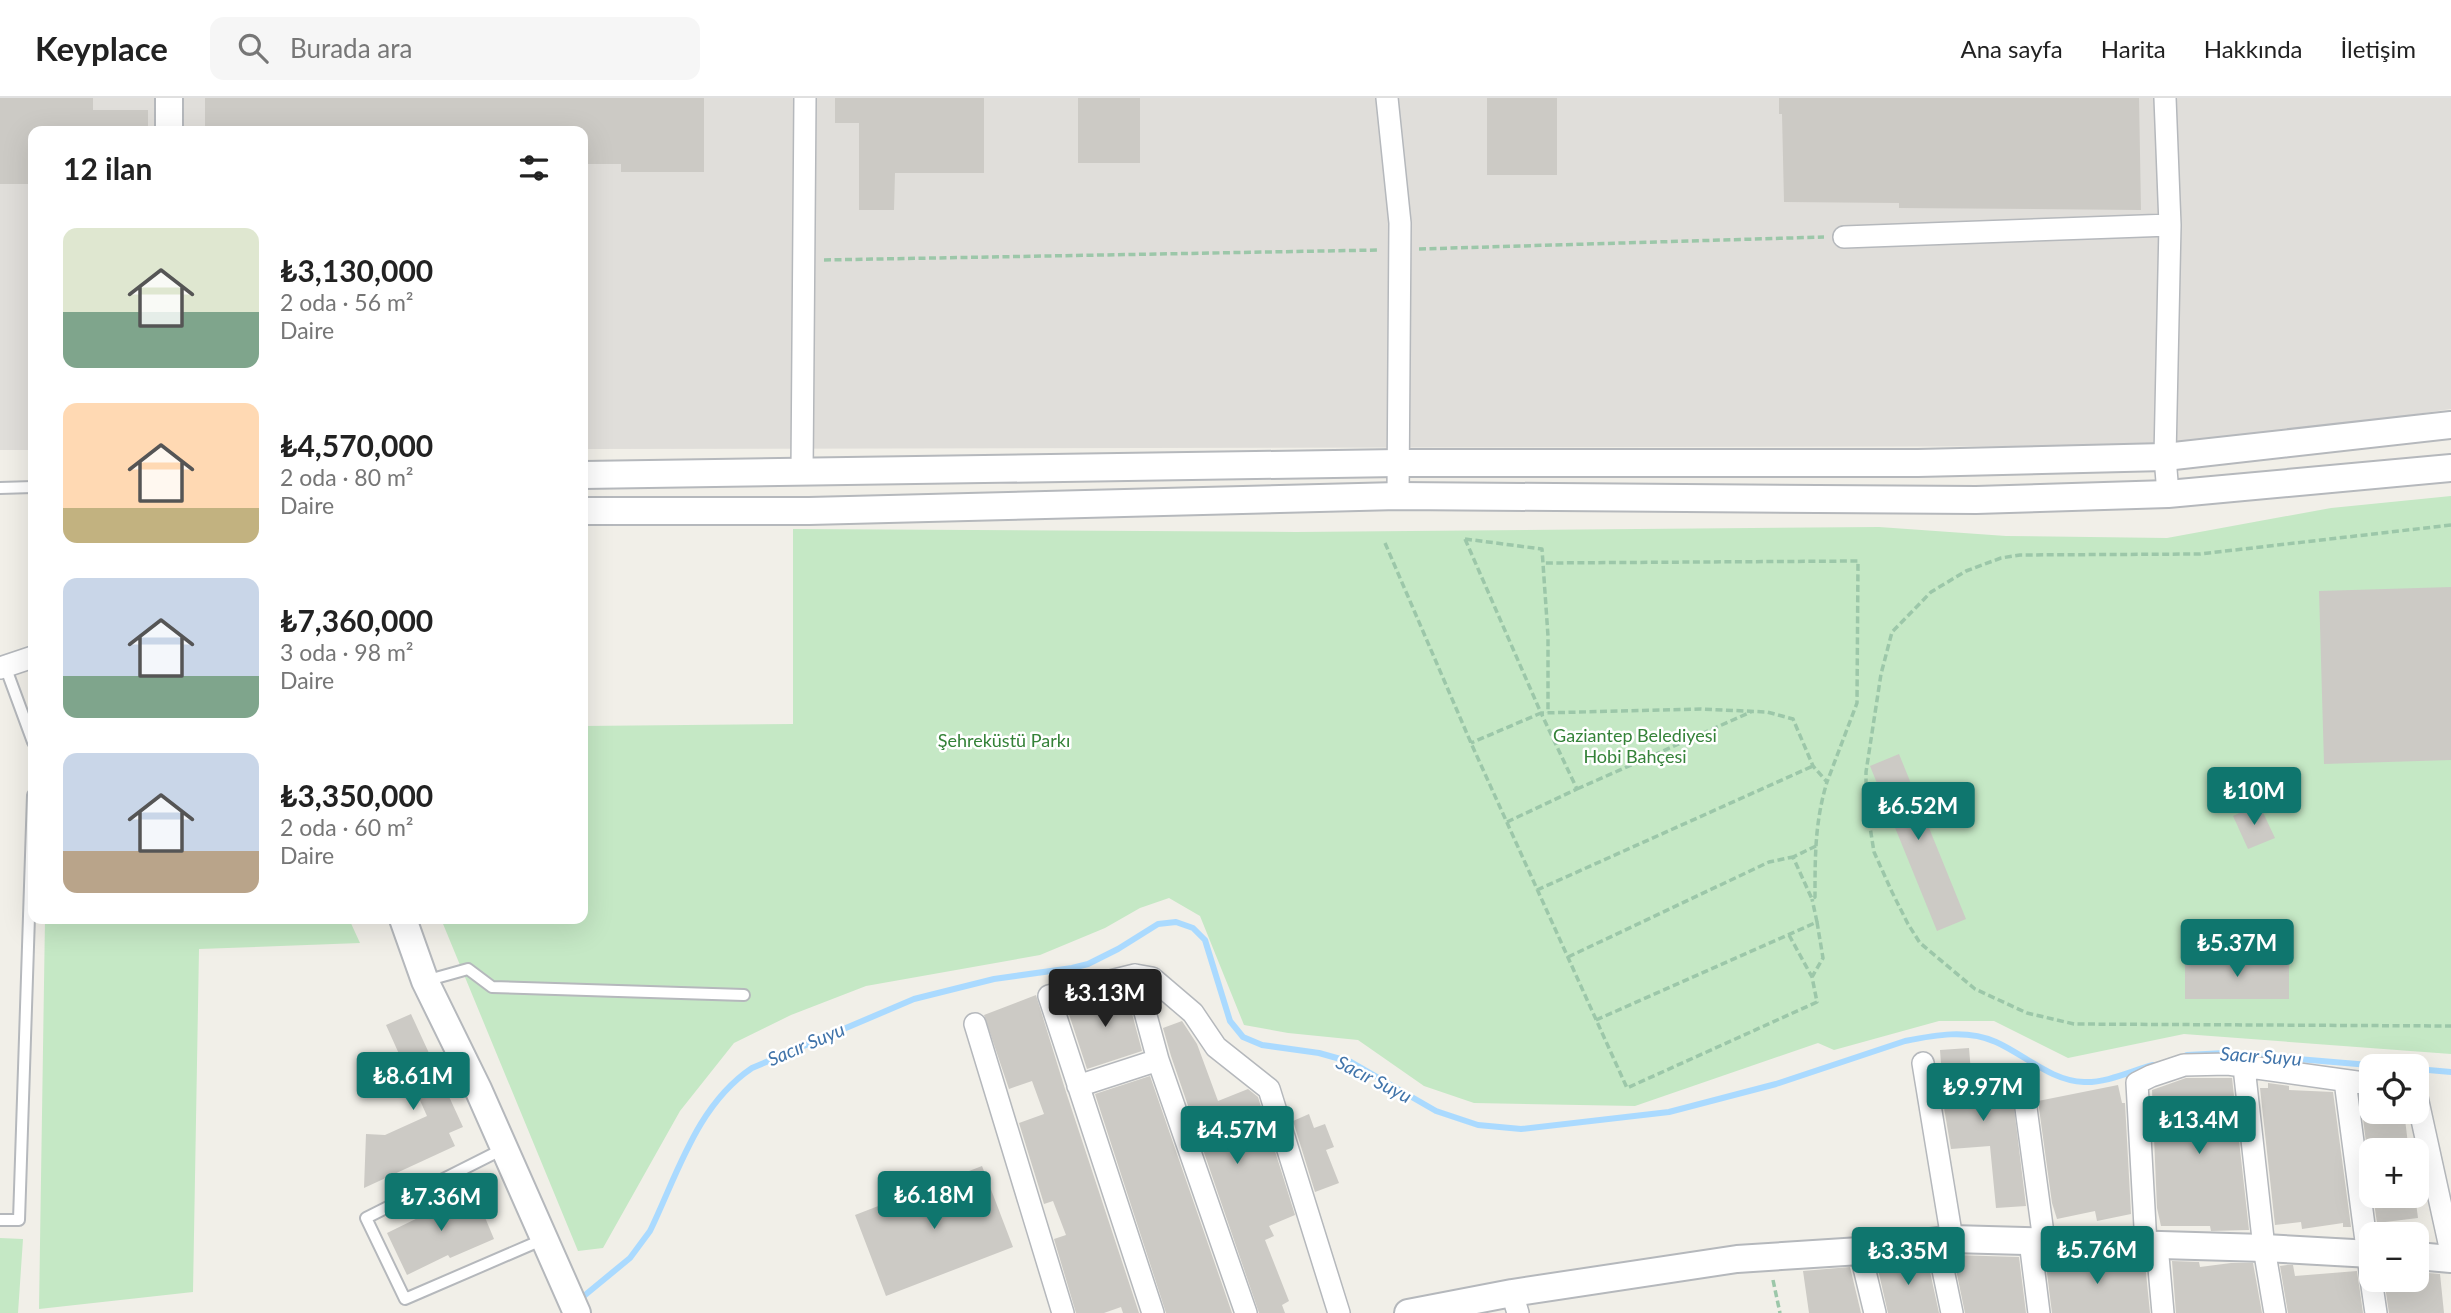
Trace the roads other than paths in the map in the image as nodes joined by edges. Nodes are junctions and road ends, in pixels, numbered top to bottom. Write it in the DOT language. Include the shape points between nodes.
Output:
graph roads {
  1 [pos="169,98"];
  2 [pos="806,98"];
  3 [pos="1387,98"];
  4 [pos="2165,98"];
  5 [pos="169,126"];
  6 [pos="2170,225"];
  7 [pos="1844,237"];
  8 [pos="2451,425"];
  9 [pos="2165,457"];
  10 [pos="1398,463"];
  11 [pos="2451,468"];
  12 [pos="802,472"];
  13 [pos="588,475"];
  14 [pos="28,487"];
  15 [pos="0,488"];
  16 [pos="2168,494"];
  17 [pos="1398,496"];
  18 [pos="588,511"];
  19 [pos="28,659"];
  20 [pos="2,667"];
  21 [pos="28,730"];
  22 [pos="29,924"];
  23 [pos="405,924"];
  24 [pos="1135,975"];
  25 [pos="425,981"];
  26 [pos="744,995"];
  27 [pos="975,1024"];
  28 [pos="1158,1060"];
  29 [pos="1923,1063"];
  30 [pos="2244,1067"];
  31 [pos="2345,1081"];
  32 [pos="2359,1083"];
  33 [pos="1078,1086"];
  34 [pos="2024,1086"];
  35 [pos="2423,1124"];
  36 [pos="505,1149"];
  37 [pos="0,1220"];
  38 [pos="2364,1222"];
  39 [pos="544,1239"];
  40 [pos="1945,1240"];
  41 [pos="2036,1241"];
  42 [pos="2151,1245"];
  43 [pos="2264,1248"];
  44 [pos="1860,1251"];
  45 [pos="2451,1252"];
  46 [pos="2429,1257"];
  47 [pos="2451,1259"];
  48 [pos="2359,1265"];
  49 [pos="2373,1292"];
  50 [pos="1515,1303"];
  51 [pos="576,1313"];
  52 [pos="1063,1313"];
  53 [pos="1153,1313"];
  54 [pos="1246,1313"];
  55 [pos="1339,1313"];
  56 [pos="1408,1313"];
  57 [pos="1875,1313"];
  58 [pos="1952,1313"];
  59 [pos="2039,1313"];
  60 [pos="2163,1313"];
  61 [pos="2275,1313"];
  62 [pos="2376,1313"];
  1 -- 5 [label="street"];
  2 -- 12 [label="street"];
  3 -- 10 [label="street" via="1399,223"];
  4 -- 6 [label="street"];
  6 -- 7 [label="street"];
  6 -- 9 [label="street"];
  8 -- 9 [label="street"];
  9 -- 10 [label="street" via="1918,463"];
  9 -- 16 [label="street"];
  10 -- 12 [label="street"];
  10 -- 17 [label="street"];
  11 -- 16 [label="street"];
  12 -- 13 [label="street"];
  14 -- 15 [label="lane"];
  16 -- 17 [label="street" via="1888,501"];
  17 -- 18 [label="street" via="808,511"];
  19 -- 20 [label="street"];
  20 -- 21 [label="lane"];
  22 -- 37 [label="lane" via="19,1220"];
  23 -- 25 [label="street"];
  24 -- 28 [label="street"];
  24 -- 33 [label="street" via="1049,996"];
  24 -- 55 [label="street" via="1152,978 1178,997 1216,1047 1269,1089"];
  25 -- 26 [label="lane" via="468,970 492,987"];
  25 -- 36 [label="street"];
  27 -- 52 [label="street"];
  28 -- 33 [label="street"];
  28 -- 54 [label="street"];
  29 -- 40 [label="street"];
  30 -- 31 [label="street"];
  30 -- 42 [label="street" via="2184,1065 2137,1083"];
  30 -- 43 [label="street"];
  31 -- 32 [label="street"];
  31 -- 38 [label="street"];
  33 -- 53 [label="street"];
  34 -- 41 [label="street"];
  35 -- 45 [label="street"];
  36 -- 39 [label="street"];
  36 -- 39 [label="lane" via="366,1218 405,1299"];
  39 -- 51 [label="street"];
  40 -- 41 [label="street"];
  40 -- 44 [label="street"];
  40 -- 58 [label="street"];
  41 -- 42 [label="street"];
  41 -- 59 [label="street"];
  42 -- 43 [label="street"];
  42 -- 60 [label="street"];
  43 -- 48 [label="street"];
  43 -- 61 [label="street"];
  44 -- 50 [label="street" via="1737,1259"];
  44 -- 57 [label="street"];
  46 -- 47 [label="street"];
  49 -- 62 [label="street"];
  50 -- 56 [label="street"];
}
